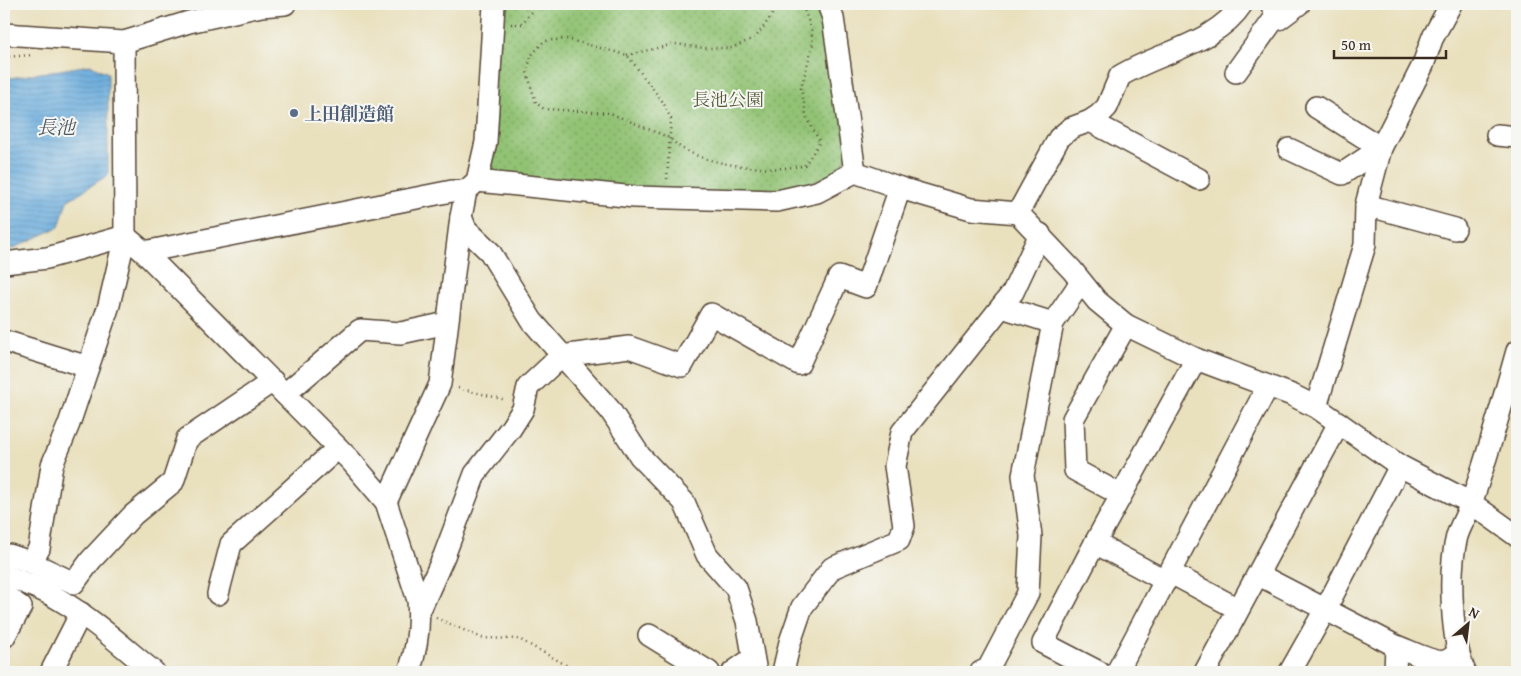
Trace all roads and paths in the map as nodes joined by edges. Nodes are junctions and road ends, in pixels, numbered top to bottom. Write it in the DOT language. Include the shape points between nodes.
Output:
graph roads {
  1 [pos="284,4"];
  2 [pos="494,4"];
  3 [pos="537,4"];
  4 [pos="780,4"];
  5 [pos="802,4"];
  6 [pos="828,4"];
  7 [pos="1299,4"];
  8 [pos="1451,4"];
  9 [pos="261,5"];
  10 [pos="1234,7"];
  11 [pos="1274,9"];
  12 [pos="522,24"];
  13 [pos="4,34"];
  14 [pos="124,42"];
  15 [pos="627,55"];
  16 [pos="1236,72"];
  17 [pos="1316,107"];
  18 [pos="1090,121"];
  19 [pos="670,138"];
  20 [pos="1381,148"];
  21 [pos="1289,149"];
  22 [pos="855,172"];
  23 [pos="1199,179"];
  24 [pos="471,186"];
  25 [pos="900,188"];
  26 [pos="666,198"];
  27 [pos="1366,205"];
  28 [pos="1018,213"];
  29 [pos="461,217"];
  30 [pos="1455,229"];
  31 [pos="1040,234"];
  32 [pos="125,236"];
  33 [pos="144,252"];
  34 [pos="4,263"];
  35 [pos="1081,282"];
  36 [pos="1002,306"];
  37 [pos="447,322"];
  38 [pos="1053,323"];
  39 [pos="1126,325"];
  40 [pos="4,341"];
  41 [pos="1517,351"];
  42 [pos="561,356"];
  43 [pos="1196,359"];
  44 [pos="88,367"];
  45 [pos="440,384"];
  46 [pos="1268,386"];
  47 [pos="279,388"];
  48 [pos="524,404"];
  49 [pos="1316,407"];
  50 [pos="1340,424"];
  51 [pos="338,448"];
  52 [pos="1400,466"];
  53 [pos="1121,494"];
  54 [pos="386,502"];
  55 [pos="1471,503"];
  56 [pos="1517,536"];
  57 [pos="1095,543"];
  58 [pos="4,559"];
  59 [pos="30,562"];
  60 [pos="4,575"];
  61 [pos="1259,575"];
  62 [pos="1168,577"];
  63 [pos="218,594"];
  64 [pos="4,595"];
  65 [pos="1238,609"];
  66 [pos="1325,610"];
  67 [pos="419,612"];
  68 [pos="81,613"];
  69 [pos="649,636"];
  70 [pos="4,637"];
  71 [pos="1396,646"];
  72 [pos="1458,652"];
  73 [pos="755,665"];
  74 [pos="577,671"];
  75 [pos="51,672"];
  76 [pos="154,672"];
  77 [pos="409,672"];
  78 [pos="709,672"];
  79 [pos="733,672"];
  80 [pos="783,672"];
  81 [pos="981,672"];
  82 [pos="1099,672"];
  83 [pos="1117,672"];
  84 [pos="1205,672"];
  85 [pos="1290,672"];
  86 [pos="1395,672"];
  87 [pos="1465,672"];
  1 -- 9 [label="street"];
  2 -- 24 [label="street" via="486,142"];
  3 -- 12 [label="path"];
  4 -- 15 [label="path" via="756,37 732,48 675,44"];
  5 -- 19 [label="path" via="813,44 801,88 807,119 820,142 804,166 762,169 705,159 676,145"];
  6 -- 22 [label="street" via="833,18"];
  7 -- 11 [label="street" via="1279,19"];
  8 -- 20 [label="street"];
  9 -- 14 [label="street"];
  10 -- 18 [label="street" via="1202,39 1120,76 1106,107"];
  11 -- 16 [label="street"];
  13 -- 14 [label="street"];
  14 -- 32 [label="street"];
  15 -- 19 [label="path" via="663,102 671,119"];
  15 -- 19 [label="path" via="566,38 544,41 531,56 527,72 536,103 544,109 610,113"];
  17 -- 20 [label="street"];
  18 -- 23 [label="street"];
  18 -- 28 [label="street" via="1071,128 1059,138"];
  19 -- 26 [label="path"];
  20 -- 21 [label="street" via="1342,174"];
  20 -- 27 [label="street"];
  22 -- 25 [label="street"];
  22 -- 26 [label="street" via="817,192 777,201"];
  24 -- 26 [label="street"];
  24 -- 29 [label="street"];
  24 -- 33 [label="street"];
  25 -- 28 [label="street" via="971,209"];
  25 -- 42 [label="street" via="866,288 839,277 799,364 712,314 682,366 629,347"];
  27 -- 30 [label="street"];
  27 -- 49 [label="street" via="1365,245"];
  28 -- 31 [label="street"];
  29 -- 37 [label="street"];
  29 -- 42 [label="street" via="466,229 490,252 532,321"];
  31 -- 35 [label="street"];
  31 -- 36 [label="street" via="1013,292"];
  32 -- 33 [label="street"];
  32 -- 34 [label="street" via="47,258"];
  32 -- 44 [label="street" via="109,305"];
  33 -- 47 [label="street"];
  35 -- 38 [label="street"];
  35 -- 39 [label="street" via="1097,301"];
  36 -- 38 [label="street"];
  36 -- 80 [label="street" via="902,432 895,466 904,526 899,540 832,568 802,608"];
  37 -- 45 [label="street"];
  37 -- 47 [label="street" via="401,333 360,330"];
  38 -- 81 [label="street" via="1023,475 1031,536 1028,593 988,669"];
  39 -- 43 [label="street"];
  39 -- 53 [label="street" via="1073,419 1074,470"];
  40 -- 44 [label="street"];
  41 -- 55 [label="street"];
  42 -- 48 [label="street" via="528,387"];
  42 -- 73 [label="street" via="610,410 640,456 684,502 707,555 736,588 747,621"];
  43 -- 46 [label="street"];
  43 -- 53 [label="street"];
  44 -- 59 [label="street" via="52,465 39,549"];
  45 -- 48 [label="path"];
  45 -- 54 [label="street"];
  46 -- 49 [label="street"];
  46 -- 62 [label="street"];
  47 -- 51 [label="street"];
  47 -- 59 [label="street" via="187,439 173,482 133,515 90,560 74,583"];
  48 -- 67 [label="street" via="511,428 475,474"];
  49 -- 50 [label="street"];
  50 -- 52 [label="street"];
  50 -- 61 [label="street"];
  51 -- 54 [label="street"];
  51 -- 63 [label="street" via="231,544"];
  52 -- 55 [label="street"];
  52 -- 66 [label="street"];
  53 -- 57 [label="street"];
  54 -- 67 [label="street"];
  55 -- 56 [label="street"];
  55 -- 72 [label="street" via="1457,537 1453,572"];
  57 -- 62 [label="street"];
  57 -- 82 [label="street" via="1043,643"];
  58 -- 59 [label="street" via="9,555"];
  60 -- 68 [label="street" via="27,583"];
  61 -- 65 [label="street"];
  61 -- 66 [label="street"];
  62 -- 65 [label="street"];
  62 -- 83 [label="street"];
  64 -- 70 [label="street" via="20,607"];
  65 -- 84 [label="street"];
  66 -- 71 [label="street"];
  66 -- 85 [label="street"];
  67 -- 74 [label="path" via="482,638 519,639"];
  67 -- 77 [label="street" via="417,643"];
  68 -- 75 [label="street"];
  68 -- 76 [label="street"];
  69 -- 78 [label="street"];
  71 -- 72 [label="street" via="1436,661 1446,661"];
  71 -- 86 [label="street"];
  72 -- 87 [label="street"];
  73 -- 79 [label="street"];
}
